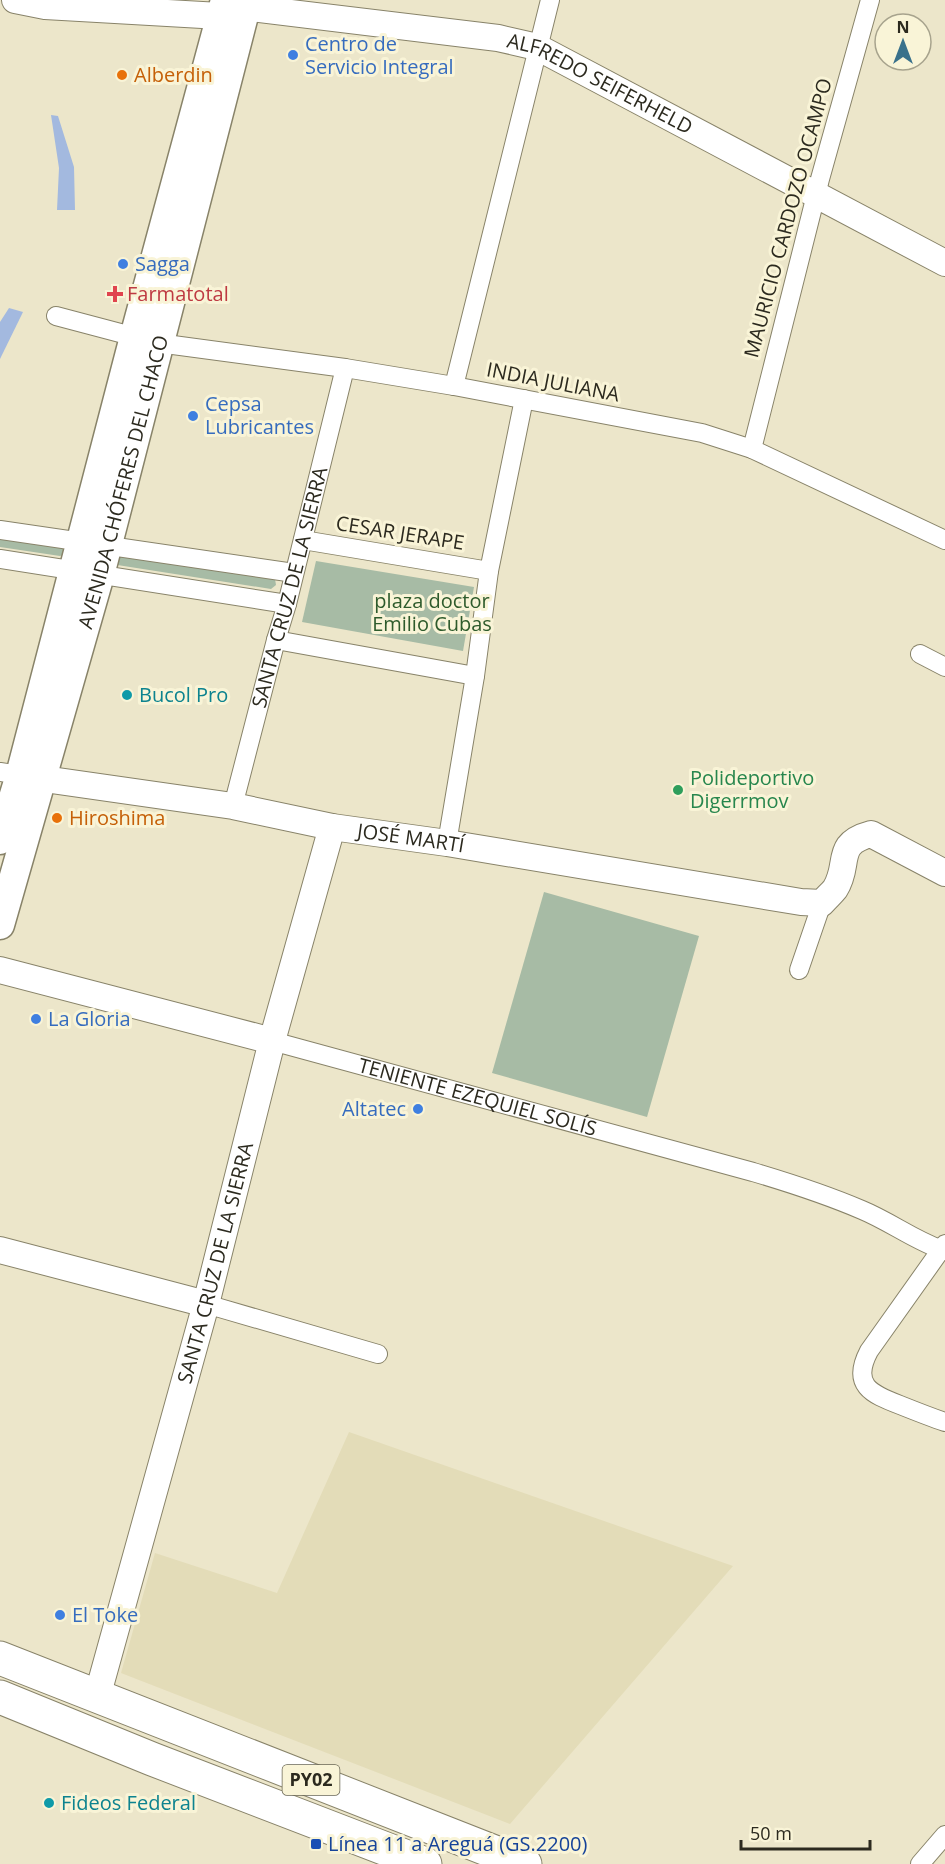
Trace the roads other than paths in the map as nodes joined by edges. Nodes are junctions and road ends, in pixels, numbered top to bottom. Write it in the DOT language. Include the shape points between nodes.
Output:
graph roads {
  1 [pos="15,0"];
  2 [pos="550,0"];
  3 [pos="870,0"];
  4 [pos="234,8"];
  5 [pos="537,47"];
  6 [pos="817,194"];
  7 [pos="945,263"];
  8 [pos="56,316"];
  9 [pos="146,340"];
  10 [pos="345,368"];
  11 [pos="454,386"];
  12 [pos="524,399"];
  13 [pos="752,448"];
  14 [pos="0,530"];
  15 [pos="303,540"];
  16 [pos="945,540"];
  17 [pos="94,544"];
  18 [pos="0,559"];
  19 [pos="489,571"];
  20 [pos="87,573"];
  21 [pos="294,573"];
  22 [pos="287,604"];
  23 [pos="276,640"];
  24 [pos="920,654"];
  25 [pos="945,668"];
  26 [pos="475,676"];
  27 [pos="20,776"];
  28 [pos="233,806"];
  29 [pos="332,827"];
  30 [pos="0,840"];
  31 [pos="447,843"];
  32 [pos="945,873"];
  33 [pos="822,903"];
  34 [pos="0,925"];
  35 [pos="0,970"];
  36 [pos="799,970"];
  37 [pos="272,1041"];
  38 [pos="944,1248"];
  39 [pos="0,1250"];
  40 [pos="206,1304"];
  41 [pos="378,1354"];
  42 [pos="945,1422"];
  43 [pos="0,1658"];
  44 [pos="0,1697"];
  45 [pos="97,1697"];
  46 [pos="372,1805"];
  47 [pos="945,1835"];
  48 [pos="356,1838"];
  49 [pos="425,1864"];
  50 [pos="525,1864"];
  51 [pos="920,1864"];
  1 -- 4 [label="street, ALFREDO SEIFERHELD" via="45,6"];
  2 -- 5 [label="street"];
  3 -- 6 [label="street, MAURICIO CARDOZO OCAMPO"];
  4 -- 5 [label="street, ALFREDO SEIFERHELD" via="498,38"];
  4 -- 9 [label="main road, AVENIDA CHÓFERES DEL CHACO"];
  5 -- 6 [label="street, ALFREDO SEIFERHELD"];
  5 -- 11 [label="street"];
  6 -- 7 [label="street, ALFREDO SEIFERHELD"];
  6 -- 13 [label="street, MAURICIO CARDOZO OCAMPO"];
  8 -- 9 [label="street, INDIA JULIANA"];
  9 -- 10 [label="street, INDIA JULIANA"];
  9 -- 17 [label="main road, AVENIDA CHÓFERES DEL CHACO"];
  10 -- 11 [label="street, INDIA JULIANA"];
  10 -- 15 [label="street, SANTA CRUZ DE LA SIERRA"];
  11 -- 12 [label="street, INDIA JULIANA"];
  12 -- 13 [label="street, INDIA JULIANA" via="702,433"];
  12 -- 19 [label="street"];
  13 -- 16 [label="street, INDIA JULIANA"];
  14 -- 17 [label="street"];
  15 -- 19 [label="street, CESAR JERAPE"];
  15 -- 21 [label="street, SANTA CRUZ DE LA SIERRA"];
  17 -- 20 [label="main road, AVENIDA CHÓFERES DEL CHACO"];
  17 -- 21 [label="street"];
  18 -- 20 [label="street"];
  19 -- 26 [label="street"];
  20 -- 22 [label="street"];
  20 -- 27 [label="main road, AVENIDA CHÓFERES DEL CHACO"];
  21 -- 22 [label="street, SANTA CRUZ DE LA SIERRA"];
  22 -- 23 [label="street, SANTA CRUZ DE LA SIERRA"];
  23 -- 26 [label="street"];
  23 -- 28 [label="street, SANTA CRUZ DE LA SIERRA"];
  24 -- 25 [label="street"];
  26 -- 31 [label="street"];
  27 -- 28 [label="street, JOSÉ MARTÍ"];
  27 -- 30 [label="main road, AVENIDA CHÓFERES DEL CHACO"];
  27 -- 34 [label="main road, AVENIDA CHÓFERES DEL CHACO"];
  28 -- 29 [label="street, JOSÉ MARTÍ"];
  29 -- 31 [label="street, JOSÉ MARTÍ"];
  29 -- 37 [label="street, SANTA CRUZ DE LA SIERRA"];
  31 -- 33 [label="street, JOSÉ MARTÍ"];
  32 -- 33 [label="street" via="872,834 857,838 847,847 836,887"];
  33 -- 36 [label="street"];
  35 -- 37 [label="street, TENIENTE EZEQUIEL SOLÍS"];
  37 -- 38 [label="street, TENIENTE EZEQUIEL SOLÍS" via="753,1172 864,1211 919,1241"];
  37 -- 40 [label="street, SANTA CRUZ DE LA SIERRA"];
  38 -- 42 [label="street" via="869,1351 861,1372 864,1385 874,1396"];
  39 -- 40 [label="street"];
  40 -- 41 [label="street"];
  40 -- 45 [label="street, SANTA CRUZ DE LA SIERRA"];
  43 -- 45 [label="highway, PY02"];
  44 -- 48 [label="highway, PY02"];
  45 -- 46 [label="highway, PY02"];
  46 -- 48 [label="highway"];
  46 -- 50 [label="highway, PY02"];
  47 -- 51 [label="street"];
  48 -- 49 [label="highway, PY02"];
}
